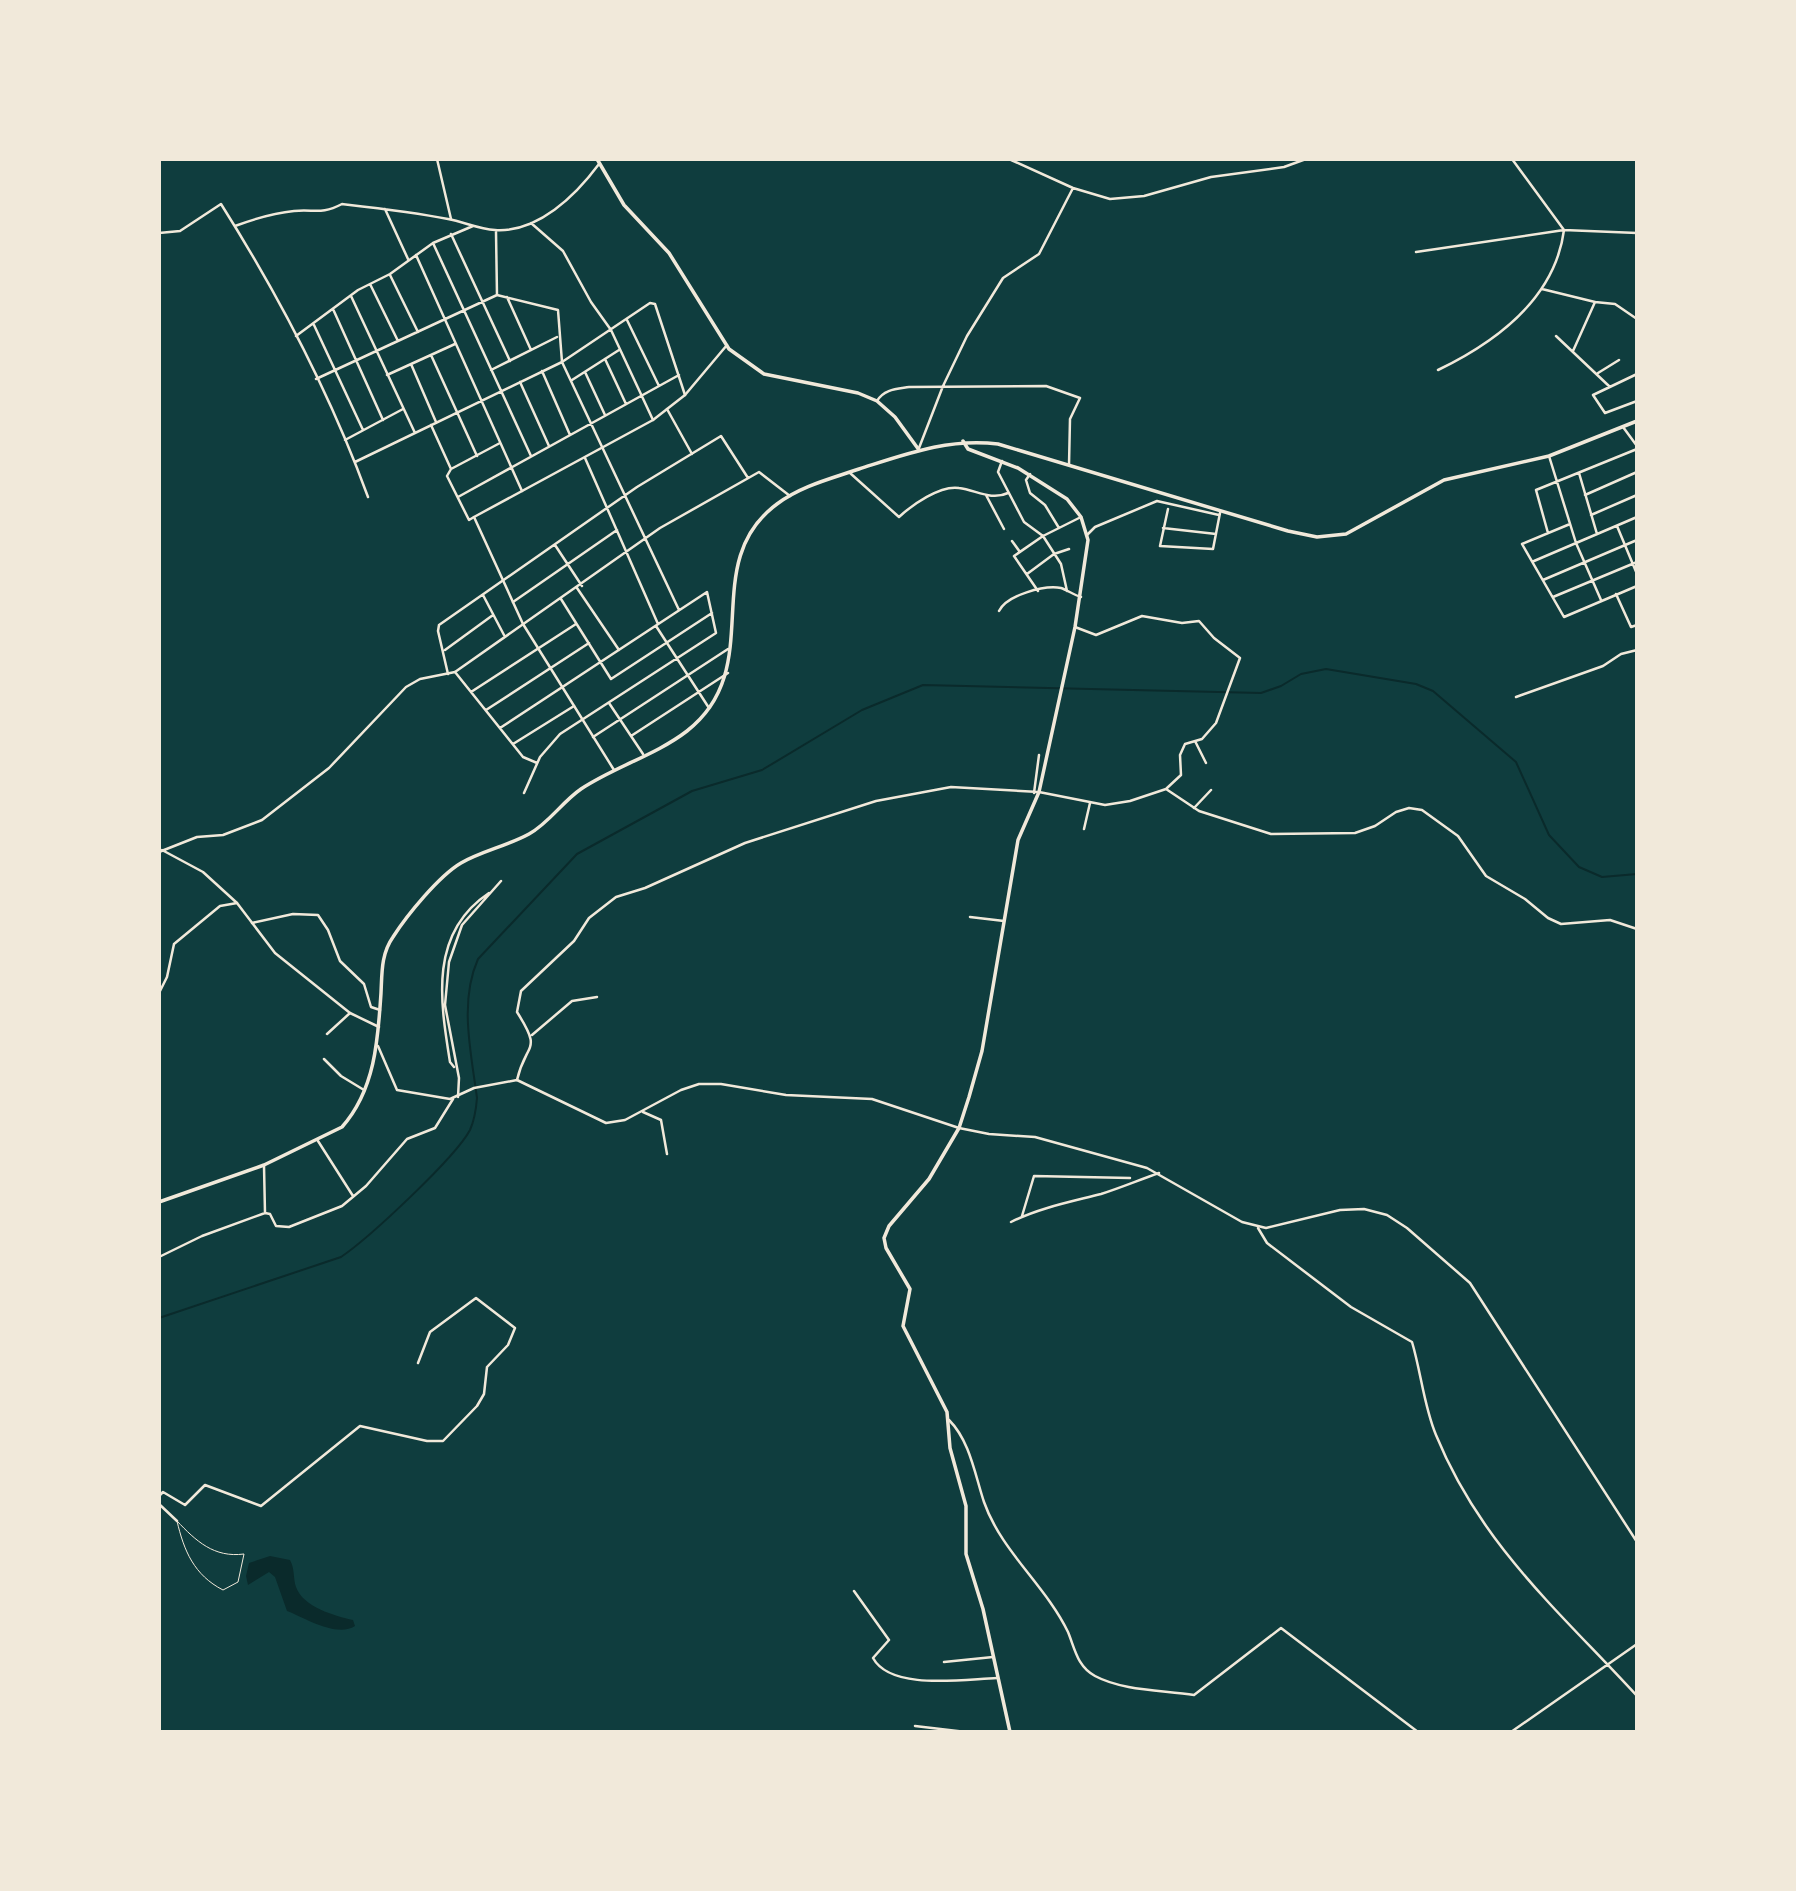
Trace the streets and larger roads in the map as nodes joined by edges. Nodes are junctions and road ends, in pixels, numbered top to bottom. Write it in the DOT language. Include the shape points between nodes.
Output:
graph roads {
  1 [pos="437,159"];
  2 [pos="1009,159"];
  3 [pos="1306,159"];
  4 [pos="1512,159"];
  5 [pos="598,161"];
  6 [pos="1073,188"];
  7 [pos="384,209"];
  8 [pos="451,219"];
  9 [pos="531,223"];
  10 [pos="235,226"];
  11 [pos="473,226"];
  12 [pos="496,230"];
  13 [pos="1564,230"];
  14 [pos="159,233"];
  15 [pos="1637,233"];
  16 [pos="452,234"];
  17 [pos="433,243"];
  18 [pos="1416,252"];
  19 [pos="416,254"];
  20 [pos="408,259"];
  21 [pos="390,274"];
  22 [pos="370,284"];
  23 [pos="1542,289"];
  24 [pos="350,295"];
  25 [pos="497,295"];
  26 [pos="507,297"];
  27 [pos="483,302"];
  28 [pos="1595,302"];
  29 [pos="333,309"];
  30 [pos="464,310"];
  31 [pos="626,318"];
  32 [pos="445,319"];
  33 [pos="1637,319"];
  34 [pos="314,324"];
  35 [pos="611,330"];
  36 [pos="418,332"];
  37 [pos="1556,336"];
  38 [pos="296,337"];
  39 [pos="558,337"];
  40 [pos="398,341"];
  41 [pos="456,344"];
  42 [pos="727,345"];
  43 [pos="621,349"];
  44 [pos="376,351"];
  45 [pos="531,351"];
  46 [pos="1573,351"];
  47 [pos="431,355"];
  48 [pos="605,359"];
  49 [pos="356,360"];
  50 [pos="1619,360"];
  51 [pos="510,361"];
  52 [pos="562,362"];
  53 [pos="411,364"];
  54 [pos="335,370"];
  55 [pos="491,370"];
  56 [pos="1438,370"];
  57 [pos="542,371"];
  58 [pos="585,372"];
  59 [pos="1598,373"];
  60 [pos="680,374"];
  61 [pos="1637,374"];
  62 [pos="387,375"];
  63 [pos="316,379"];
  64 [pos="572,380"];
  65 [pos="520,382"];
  66 [pos="659,386"];
  67 [pos="943,386"];
  68 [pos="1610,387"];
  69 [pos="501,391"];
  70 [pos="685,395"];
  71 [pos="641,396"];
  72 [pos="481,401"];
  73 [pos="877,401"];
  74 [pos="1637,401"];
  75 [pos="626,404"];
  76 [pos="403,409"];
  77 [pos="667,409"];
  78 [pos="457,412"];
  79 [pos="605,415"];
  80 [pos="653,419"];
  81 [pos="383,420"];
  82 [pos="1637,421"];
  83 [pos="436,422"];
  84 [pos="591,423"];
  85 [pos="431,425"];
  86 [pos="1623,427"];
  87 [pos="363,430"];
  88 [pos="415,433"];
  89 [pos="570,435"];
  90 [pos="345,440"];
  91 [pos="963,441"];
  92 [pos="500,443"];
  93 [pos="549,446"];
  94 [pos="602,447"];
  95 [pos="1637,448"];
  96 [pos="919,450"];
  97 [pos="692,454"];
  98 [pos="477,456"];
  99 [pos="1549,456"];
  100 [pos="531,457"];
  101 [pos="584,457"];
  102 [pos="1002,461"];
  103 [pos="355,462"];
  104 [pos="1069,465"];
  105 [pos="511,467"];
  106 [pos="451,469"];
  107 [pos="1637,472"];
  108 [pos="849,473"];
  109 [pos="1579,473"];
  110 [pos="1030,474"];
  111 [pos="748,478"];
  112 [pos="1557,482"];
  113 [pos="522,491"];
  114 [pos="1008,494"];
  115 [pos="986,495"];
  116 [pos="1585,495"];
  117 [pos="1637,495"];
  118 [pos="790,496"];
  119 [pos="368,497"];
  120 [pos="458,497"];
  121 [pos="626,497"];
  122 [pos="607,509"];
  123 [pos="1168,509"];
  124 [pos="1220,512"];
  125 [pos="1591,515"];
  126 [pos="474,517"];
  127 [pos="1081,517"];
  128 [pos="1637,517"];
  129 [pos="1570,524"];
  130 [pos="1617,526"];
  131 [pos="1059,528"];
  132 [pos="1164,528"];
  133 [pos="1004,529"];
  134 [pos="617,530"];
  135 [pos="1548,533"];
  136 [pos="1216,534"];
  137 [pos="1597,534"];
  138 [pos="1087,535"];
  139 [pos="1043,536"];
  140 [pos="646,540"];
  141 [pos="1637,540"];
  142 [pos="1012,541"];
  143 [pos="1576,543"];
  144 [pos="555,545"];
  145 [pos="1625,545"];
  146 [pos="1069,549"];
  147 [pos="1020,552"];
  148 [pos="626,553"];
  149 [pos="1055,554"];
  150 [pos="1532,562"];
  151 [pos="1584,562"];
  152 [pos="1635,563"];
  153 [pos="568,565"];
  154 [pos="1027,574"];
  155 [pos="1637,574"];
  156 [pos="1543,580"];
  157 [pos="1592,581"];
  158 [pos="503,582"];
  159 [pos="1637,586"];
  160 [pos="580,587"];
  161 [pos="1038,591"];
  162 [pos="1067,591"];
  163 [pos="482,594"];
  164 [pos="1616,594"];
  165 [pos="1081,597"];
  166 [pos="1553,597"];
  167 [pos="561,598"];
  168 [pos="1601,600"];
  169 [pos="513,602"];
  170 [pos="679,610"];
  171 [pos="999,611"];
  172 [pos="712,613"];
  173 [pos="493,615"];
  174 [pos="523,624"];
  175 [pos="576,624"];
  176 [pos="657,625"];
  177 [pos="1637,625"];
  178 [pos="1075,627"];
  179 [pos="504,635"];
  180 [pos="666,642"];
  181 [pos="589,643"];
  182 [pos="538,648"];
  183 [pos="731,648"];
  184 [pos="619,650"];
  185 [pos="1637,650"];
  186 [pos="443,651"];
  187 [pos="677,659"];
  188 [pos="601,662"];
  189 [pos="550,668"];
  190 [pos="455,672"];
  191 [pos="728,673"];
  192 [pos="448,674"];
  193 [pos="688,675"];
  194 [pos="563,688"];
  195 [pos="698,691"];
  196 [pos="471,692"];
  197 [pos="1516,697"];
  198 [pos="609,703"];
  199 [pos="574,706"];
  200 [pos="709,708"];
  201 [pos="486,710"];
  202 [pos="620,720"];
  203 [pos="583,721"];
  204 [pos="500,728"];
  205 [pos="631,736"];
  206 [pos="593,737"];
  207 [pos="1195,741"];
  208 [pos="513,744"];
  209 [pos="643,754"];
  210 [pos="1039,755"];
  211 [pos="537,763"];
  212 [pos="1206,763"];
  213 [pos="614,770"];
  214 [pos="1167,789"];
  215 [pos="1211,790"];
  216 [pos="1036,792"];
  217 [pos="524,793"];
  218 [pos="1090,803"];
  219 [pos="1194,807"];
  220 [pos="1084,829"];
  221 [pos="160,850"];
  222 [pos="501,881"];
  223 [pos="492,891"];
  224 [pos="237,903"];
  225 [pos="970,917"];
  226 [pos="1004,921"];
  227 [pos="252,923"];
  228 [pos="1637,929"];
  229 [pos="159,993"];
  230 [pos="597,997"];
  231 [pos="380,1010"];
  232 [pos="350,1013"];
  233 [pos="379,1027"];
  234 [pos="327,1034"];
  235 [pos="532,1035"];
  236 [pos="378,1046"];
  237 [pos="324,1059"];
  238 [pos="456,1069"];
  239 [pos="517,1080"];
  240 [pos="363,1090"];
  241 [pos="458,1097"];
  242 [pos="453,1099"];
  243 [pos="643,1112"];
  244 [pos="959,1128"];
  245 [pos="318,1141"];
  246 [pos="667,1154"];
  247 [pos="264,1165"];
  248 [pos="1159,1173"];
  249 [pos="1130,1178"];
  250 [pos="354,1196"];
  251 [pos="159,1202"];
  252 [pos="265,1213"];
  253 [pos="1022,1216"];
  254 [pos="1011,1222"];
  255 [pos="1258,1228"];
  256 [pos="159,1257"];
  257 [pos="418,1363"];
  258 [pos="949,1420"];
  259 [pos="159,1496"];
  260 [pos="159,1504"];
  261 [pos="177,1521"];
  262 [pos="1637,1542"];
  263 [pos="854,1591"];
  264 [pos="1637,1644"];
  265 [pos="993,1657"];
  266 [pos="944,1662"];
  267 [pos="1608,1664"];
  268 [pos="997,1678"];
  269 [pos="1637,1696"];
  270 [pos="915,1726"];
  271 [pos="953,1731"];
  272 [pos="966,1732"];
  273 [pos="1010,1732"];
  274 [pos="1418,1732"];
  275 [pos="1511,1732"];
  1 -- 8 [label="street"];
  2 -- 6 [label="street"];
  3 -- 6 [label="street" via="1284,167 1211,177 1144,196 1110,199"];
  4 -- 13 [label="street"];
  5 -- 9 [label="street" via="580,189"];
  5 -- 42 [label="main road" via="624,205 669,253"];
  6 -- 67 [label="street" via="1039,254 1003,278"];
  7 -- 8 [label="street"];
  7 -- 10 [label="street" via="342,204 326,213 285,212"];
  7 -- 20 [label="street"];
  8 -- 11 [label="street"];
  9 -- 12 [label="street"];
  9 -- 35 [label="street" via="563,251"];
  10 -- 14 [label="street" via="221,204 180,231"];
  10 -- 38 [label="street"];
  11 -- 12 [label="street"];
  11 -- 16 [label="street"];
  12 -- 25 [label="street"];
  13 -- 15 [label="street"];
  13 -- 18 [label="street"];
  13 -- 23 [label="street" via="1557,267"];
  16 -- 17 [label="street"];
  16 -- 27 [label="street"];
  17 -- 19 [label="street"];
  17 -- 30 [label="street"];
  19 -- 20 [label="street"];
  19 -- 32 [label="street"];
  20 -- 21 [label="street"];
  21 -- 22 [label="street"];
  21 -- 36 [label="street"];
  22 -- 24 [label="street"];
  22 -- 40 [label="street"];
  23 -- 28 [label="street"];
  23 -- 56 [label="street" via="1479,351"];
  24 -- 29 [label="street"];
  24 -- 44 [label="street"];
  25 -- 26 [label="street"];
  25 -- 27 [label="street"];
  26 -- 39 [label="street" via="558,310"];
  26 -- 45 [label="street"];
  27 -- 30 [label="street"];
  27 -- 51 [label="street"];
  28 -- 33 [label="street" via="1615,304"];
  28 -- 46 [label="street"];
  29 -- 34 [label="street"];
  29 -- 49 [label="street"];
  30 -- 32 [label="street"];
  30 -- 55 [label="street"];
  31 -- 35 [label="street"];
  31 -- 60 [label="street" via="655,304"];
  31 -- 66 [label="street"];
  32 -- 36 [label="street"];
  32 -- 41 [label="street"];
  34 -- 38 [label="street"];
  34 -- 54 [label="street"];
  35 -- 43 [label="street"];
  35 -- 52 [label="street"];
  36 -- 40 [label="street"];
  37 -- 46 [label="street"];
  38 -- 63 [label="street"];
  39 -- 45 [label="street"];
  39 -- 52 [label="street"];
  40 -- 44 [label="street"];
  41 -- 47 [label="street"];
  41 -- 72 [label="street"];
  42 -- 70 [label="street"];
  42 -- 73 [label="main road" via="764,374"];
  43 -- 48 [label="street"];
  43 -- 71 [label="street"];
  44 -- 49 [label="street"];
  44 -- 62 [label="street"];
  45 -- 51 [label="street"];
  46 -- 59 [label="street"];
  47 -- 53 [label="street"];
  47 -- 78 [label="street"];
  48 -- 58 [label="street"];
  48 -- 75 [label="street"];
  49 -- 54 [label="street"];
  49 -- 81 [label="street"];
  50 -- 59 [label="street"];
  51 -- 55 [label="street"];
  52 -- 57 [label="street"];
  52 -- 64 [label="street"];
  53 -- 62 [label="street"];
  53 -- 83 [label="street"];
  54 -- 63 [label="street"];
  54 -- 87 [label="street"];
  55 -- 69 [label="street"];
  57 -- 65 [label="street"];
  57 -- 89 [label="street"];
  58 -- 64 [label="street"];
  58 -- 79 [label="street"];
  59 -- 68 [label="street"];
  60 -- 66 [label="street"];
  60 -- 70 [label="street"];
  61 -- 68 [label="street"];
  62 -- 76 [label="street"];
  63 -- 90 [label="street"];
  64 -- 84 [label="street"];
  65 -- 69 [label="street"];
  65 -- 93 [label="street"];
  66 -- 71 [label="street"];
  67 -- 73 [label="street" via="893,389"];
  67 -- 96 [label="street"];
  67 -- 104 [label="street" via="1046,386 1080,398 1070,419"];
  68 -- 74 [label="street" via="1593,395 1605,413"];
  69 -- 72 [label="street"];
  69 -- 100 [label="street"];
  70 -- 77 [label="street"];
  71 -- 75 [label="street"];
  71 -- 80 [label="street"];
  72 -- 78 [label="street"];
  72 -- 92 [label="street"];
  73 -- 96 [label="main road"];
  75 -- 79 [label="street"];
  76 -- 81 [label="street"];
  76 -- 88 [label="street"];
  77 -- 80 [label="street"];
  77 -- 97 [label="street"];
  78 -- 83 [label="street"];
  78 -- 98 [label="street"];
  79 -- 84 [label="street"];
  80 -- 94 [label="street"];
  81 -- 87 [label="street"];
  82 -- 86 [label="main road"];
  83 -- 85 [label="street"];
  84 -- 89 [label="street"];
  84 -- 94 [label="street"];
  85 -- 88 [label="street"];
  85 -- 106 [label="street"];
  86 -- 95 [label="street"];
  86 -- 99 [label="main road"];
  87 -- 90 [label="street"];
  88 -- 103 [label="street"];
  89 -- 93 [label="street"];
  90 -- 103 [label="street"];
  91 -- 96 [label="main road"];
  91 -- 102 [label="main road" via="968,449"];
  91 -- 104 [label="main road" via="998,444"];
  92 -- 98 [label="street"];
  92 -- 105 [label="street"];
  93 -- 100 [label="street"];
  94 -- 101 [label="street"];
  94 -- 121 [label="street"];
  95 -- 109 [label="street"];
  96 -- 108 [label="main road"];
  97 -- 111 [label="street" via="721,436"];
  97 -- 121 [label="street"];
  98 -- 106 [label="street"];
  99 -- 112 [label="street"];
  99 -- 124 [label="main road" via="1444,481 1365,526 1337,536 1299,534"];
  100 -- 105 [label="street"];
  101 -- 113 [label="street"];
  101 -- 122 [label="street"];
  102 -- 110 [label="main road"];
  102 -- 114 [label="street" via="998,472"];
  103 -- 119 [label="street"];
  104 -- 124 [label="main road"];
  105 -- 113 [label="street"];
  105 -- 120 [label="street"];
  106 -- 120 [label="street" via="447,476"];
  107 -- 116 [label="street"];
  108 -- 115 [label="street" via="899,517 920,501 951,488"];
  108 -- 118 [label="main road"];
  109 -- 112 [label="street"];
  109 -- 116 [label="street"];
  110 -- 127 [label="main road" via="1067,499"];
  110 -- 131 [label="street" via="1026,480 1030,493 1045,505"];
  111 -- 118 [label="street" via="760,472"];
  111 -- 140 [label="street"];
  112 -- 129 [label="street"];
  112 -- 135 [label="street" via="1536,490"];
  113 -- 126 [label="street"];
  114 -- 115 [label="street" via="999,498"];
  114 -- 139 [label="street" via="1024,522"];
  115 -- 133 [label="street"];
  116 -- 125 [label="street"];
  117 -- 125 [label="street"];
  118 -- 183 [label="main road" via="757,523 743,548 734,583"];
  120 -- 126 [label="street" via="469,520"];
  121 -- 122 [label="street"];
  121 -- 140 [label="street"];
  122 -- 134 [label="street"];
  122 -- 144 [label="street"];
  123 -- 132 [label="street"];
  124 -- 136 [label="street"];
  124 -- 138 [label="street" via="1157,501"];
  125 -- 137 [label="street"];
  126 -- 158 [label="street"];
  127 -- 131 [label="street"];
  127 -- 138 [label="main road"];
  128 -- 130 [label="street"];
  129 -- 135 [label="street"];
  129 -- 143 [label="street"];
  130 -- 137 [label="street"];
  130 -- 145 [label="street"];
  131 -- 139 [label="street"];
  132 -- 136 [label="street"];
  132 -- 136 [label="street" via="1160,546 1169,548 1213,550"];
  134 -- 148 [label="street"];
  134 -- 153 [label="street"];
  135 -- 150 [label="street" via="1522,544"];
  137 -- 143 [label="street"];
  138 -- 165 [label="main road"];
  139 -- 147 [label="street"];
  139 -- 149 [label="street"];
  140 -- 148 [label="street"];
  140 -- 170 [label="street"];
  141 -- 145 [label="street"];
  142 -- 147 [label="street"];
  143 -- 150 [label="street"];
  143 -- 151 [label="street"];
  144 -- 153 [label="street"];
  144 -- 158 [label="street"];
  145 -- 151 [label="street"];
  145 -- 152 [label="street"];
  146 -- 149 [label="street"];
  147 -- 154 [label="street" via="1014,556"];
  148 -- 160 [label="street"];
  148 -- 176 [label="street"];
  149 -- 154 [label="street"];
  149 -- 162 [label="street"];
  150 -- 156 [label="street"];
  151 -- 156 [label="street"];
  151 -- 157 [label="street"];
  152 -- 155 [label="street"];
  152 -- 157 [label="street"];
  153 -- 160 [label="street"];
  153 -- 169 [label="street"];
  154 -- 161 [label="street"];
  156 -- 166 [label="street"];
  157 -- 166 [label="street"];
  157 -- 168 [label="street"];
  158 -- 163 [label="street"];
  158 -- 169 [label="street"];
  159 -- 164 [label="street"];
  160 -- 167 [label="street"];
  160 -- 184 [label="street"];
  161 -- 162 [label="street"];
  161 -- 171 [label="street" via="1011,598"];
  162 -- 165 [label="street"];
  163 -- 173 [label="street"];
  163 -- 186 [label="street" via="439,625"];
  164 -- 168 [label="street"];
  164 -- 177 [label="street" via="1631,627"];
  165 -- 178 [label="main road"];
  166 -- 168 [label="street" via="1564,617"];
  167 -- 174 [label="street"];
  167 -- 175 [label="street"];
  169 -- 174 [label="street"];
  170 -- 172 [label="street" via="707,592"];
  170 -- 176 [label="street"];
  172 -- 180 [label="street"];
  172 -- 187 [label="street" via="716,633"];
  173 -- 179 [label="street"];
  173 -- 186 [label="street"];
  174 -- 179 [label="street"];
  174 -- 182 [label="street"];
  175 -- 181 [label="street"];
  175 -- 182 [label="street"];
  176 -- 180 [label="street"];
  176 -- 184 [label="street"];
  178 -- 207 [label="street" via="1098,634 1142,616 1203,623 1240,658 1216,723 1207,736"];
  178 -- 216 [label="main road"];
  179 -- 190 [label="street"];
  180 -- 187 [label="street"];
  180 -- 188 [label="street" via="611,679"];
  181 -- 188 [label="street"];
  181 -- 189 [label="street"];
  182 -- 189 [label="street"];
  182 -- 196 [label="street"];
  183 -- 191 [label="main road"];
  183 -- 193 [label="street"];
  184 -- 188 [label="street"];
  185 -- 197 [label="street"];
  186 -- 192 [label="street"];
  187 -- 193 [label="street"];
  187 -- 198 [label="street"];
  188 -- 194 [label="street"];
  189 -- 194 [label="street"];
  189 -- 201 [label="street"];
  190 -- 192 [label="street"];
  190 -- 196 [label="street"];
  191 -- 195 [label="street"];
  191 -- 200 [label="main road"];
  192 -- 221 [label="street" via="420,679 406,687 329,768 262,820"];
  193 -- 195 [label="street"];
  193 -- 202 [label="street"];
  194 -- 199 [label="street"];
  194 -- 204 [label="street"];
  195 -- 200 [label="street"];
  195 -- 205 [label="street"];
  196 -- 201 [label="street"];
  198 -- 202 [label="street"];
  198 -- 203 [label="street"];
  199 -- 203 [label="street"];
  199 -- 208 [label="street"];
  200 -- 209 [label="main road" via="688,730"];
  201 -- 204 [label="street"];
  202 -- 205 [label="street"];
  202 -- 206 [label="street"];
  203 -- 206 [label="street"];
  203 -- 211 [label="street" via="554,740"];
  204 -- 208 [label="street"];
  205 -- 209 [label="street"];
  206 -- 213 [label="street"];
  207 -- 212 [label="street"];
  207 -- 214 [label="street" via="1188,742 1181,752 1181,775"];
  208 -- 211 [label="street" via="523,757"];
  209 -- 213 [label="main road"];
  210 -- 216 [label="street"];
  211 -- 217 [label="street"];
  213 -- 231 [label="main road" via="573,795 537,830 447,874 387,945"];
  214 -- 218 [label="street" via="1120,803"];
  214 -- 219 [label="street"];
  215 -- 219 [label="street"];
  216 -- 218 [label="street"];
  216 -- 226 [label="main road" via="1018,840"];
  216 -- 235 [label="street" via="951,787 876,801 745,843 615,897 589,918 574,941 521,991 517,1012"];
  218 -- 220 [label="street"];
  219 -- 228 [label="street" via="1271,834 1355,833 1396,812 1415,808 1458,836 1486,876 1525,898 1548,918 1561,924 1609,920"];
  221 -- 224 [label="street" via="203,872"];
  222 -- 223 [label="street"];
  223 -- 238 [label="street" via="462,926 449,962 445,1006"];
  223 -- 238 [label="street" via="460,918 442,970 442,1010 450,1062"];
  224 -- 227 [label="street"];
  224 -- 229 [label="street" via="220,906 176,942"];
  225 -- 226 [label="street"];
  226 -- 244 [label="main road" via="982,1051"];
  227 -- 231 [label="street" via="293,914 318,915 340,961 364,984 371,1007"];
  227 -- 232 [label="street" via="275,953"];
  230 -- 235 [label="street" via="572,1001"];
  231 -- 233 [label="main road"];
  232 -- 233 [label="street"];
  232 -- 234 [label="street"];
  233 -- 236 [label="main road"];
  235 -- 239 [label="street" via="533,1044"];
  236 -- 240 [label="main road"];
  236 -- 242 [label="street" via="397,1090"];
  237 -- 240 [label="street"];
  238 -- 241 [label="street"];
  239 -- 241 [label="street" via="482,1086"];
  239 -- 243 [label="street" via="606,1123"];
  240 -- 245 [label="main road" via="342,1127"];
  241 -- 242 [label="street"];
  242 -- 250 [label="street" via="435,1128 407,1139"];
  243 -- 244 [label="street" via="681,1090 722,1084 786,1095 872,1099"];
  243 -- 246 [label="street" via="661,1121"];
  244 -- 248 [label="street" via="1035,1137"];
  244 -- 258 [label="main road" via="924,1187 884,1238 910,1289 903,1318 905,1334"];
  245 -- 247 [label="main road"];
  245 -- 250 [label="street"];
  247 -- 251 [label="main road"];
  247 -- 252 [label="street"];
  248 -- 253 [label="street"];
  248 -- 255 [label="street"];
  249 -- 253 [label="street" via="1034,1176"];
  250 -- 252 [label="street" via="342,1206 289,1227 275,1226"];
  252 -- 256 [label="street"];
  253 -- 254 [label="street"];
  255 -- 262 [label="street" via="1364,1209 1387,1215 1408,1228 1470,1283"];
  255 -- 267 [label="street" via="1267,1243 1350,1307 1412,1342 1434,1432 1478,1519 1509,1559"];
  257 -- 259 [label="street" via="430,1332 476,1298 515,1328 508,1345 487,1367 484,1394 477,1406 443,1441 360,1426 261,1506 205,1485 185,1505 163,1492"];
  258 -- 265 [label="main road" via="950,1448 966,1506 966,1554"];
  258 -- 274 [label="street" via="999,1530 1067,1632 1080,1663 1093,1675 1110,1683 1194,1695 1281,1628"];
  260 -- 261 [label="street"];
  263 -- 268 [label="street" via="889,1640 873,1658 893,1677 942,1681"];
  264 -- 267 [label="street"];
  265 -- 266 [label="street"];
  265 -- 268 [label="main road"];
  267 -- 269 [label="street"];
  267 -- 275 [label="street"];
  268 -- 273 [label="main road"];
  270 -- 271 [label="street"];
  271 -- 272 [label="street"];
}
